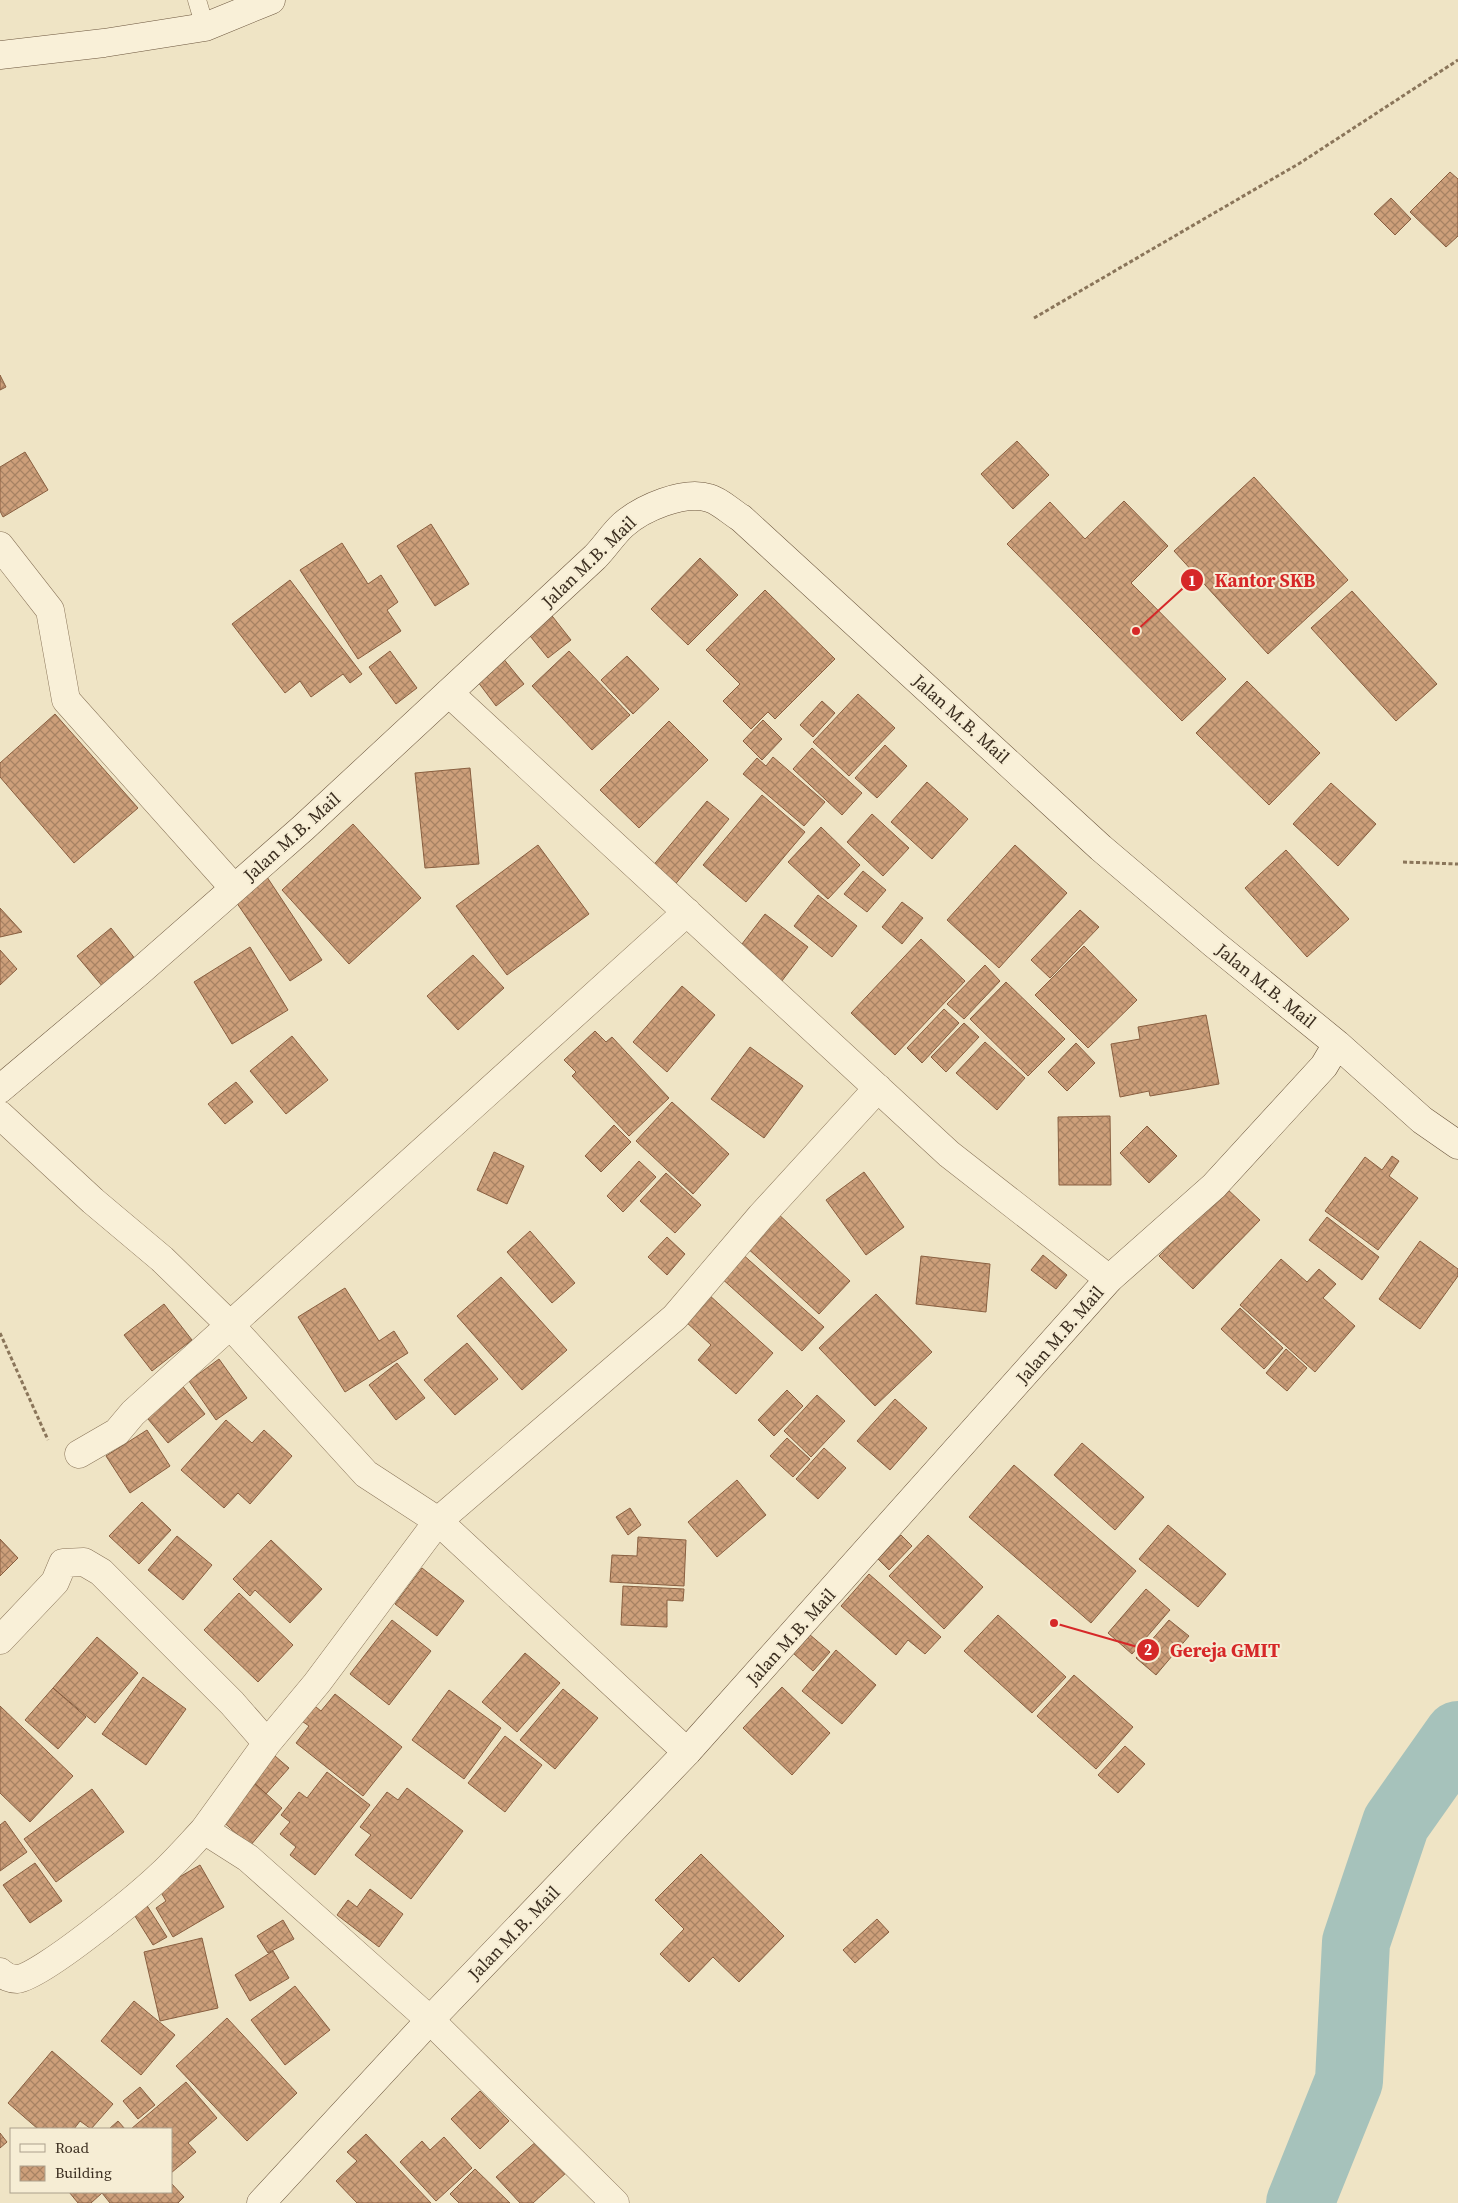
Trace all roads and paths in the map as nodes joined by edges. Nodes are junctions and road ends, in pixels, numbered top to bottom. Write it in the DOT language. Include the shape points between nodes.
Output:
graph roads {
  1 [pos="196,0"];
  2 [pos="270,0"];
  3 [pos="204,27"];
  4 [pos="0,55"];
  5 [pos="1458,60"];
  6 [pos="1034,318"];
  7 [pos="0,546"];
  8 [pos="449,693"];
  9 [pos="1403,862"];
  10 [pos="1458,864"];
  11 [pos="234,888"];
  12 [pos="687,912"];
  13 [pos="1338,1044"];
  14 [pos="878,1088"];
  15 [pos="0,1089"];
  16 [pos="0,1114"];
  17 [pos="1458,1145"];
  18 [pos="1109,1278"];
  19 [pos="230,1325"];
  20 [pos="0,1333"];
  21 [pos="79,1454"];
  22 [pos="438,1521"];
  23 [pos="0,1640"];
  24 [pos="267,1743"];
  25 [pos="687,1752"];
  26 [pos="204,1830"];
  27 [pos="2,1977"];
  28 [pos="430,2020"];
  29 [pos="261,2203"];
  30 [pos="615,2203"];
  1 -- 3 [label="lane"];
  2 -- 3 [label="street"];
  3 -- 4 [label="street"];
  5 -- 6 [label="path" via="1300,163"];
  7 -- 11 [label="street" via="50,610 66,700"];
  8 -- 11 [label="street, Jalan M.B. Mail"];
  8 -- 12 [label="street"];
  8 -- 13 [label="street, Jalan M.B. Mail" via="595,557 624,525 646,509 673,500 696,495 710,498 741,518 1101,848"];
  9 -- 10 [label="path"];
  11 -- 15 [label="street, Jalan M.B. Mail"];
  12 -- 14 [label="street"];
  12 -- 19 [label="street"];
  13 -- 17 [label="street" via="1422,1120"];
  13 -- 18 [label="street, Jalan M.B. Mail" via="1324,1066 1214,1186"];
  14 -- 18 [label="street" via="949,1154"];
  14 -- 22 [label="street" via="761,1216 675,1317"];
  16 -- 19 [label="street" via="93,1201 162,1259"];
  18 -- 25 [label="street, Jalan M.B. Mail"];
  19 -- 21 [label="street" via="116,1432"];
  19 -- 22 [label="street" via="366,1474"];
  20 -- 21 [label="path" via="45,1436 54,1447 65,1453"];
  22 -- 24 [label="street" via="317,1683"];
  22 -- 25 [label="street"];
  23 -- 24 [label="street" via="55,1582 63,1563 84,1562 102,1572 232,1703"];
  24 -- 26 [label="street"];
  25 -- 28 [label="street, Jalan M.B. Mail"];
  26 -- 27 [label="street" via="162,1874 62,1955 36,1973 18,1979"];
  26 -- 28 [label="street" via="248,1858"];
  28 -- 29 [label="street, Jalan M.B. Mail"];
  28 -- 30 [label="street"];
}
